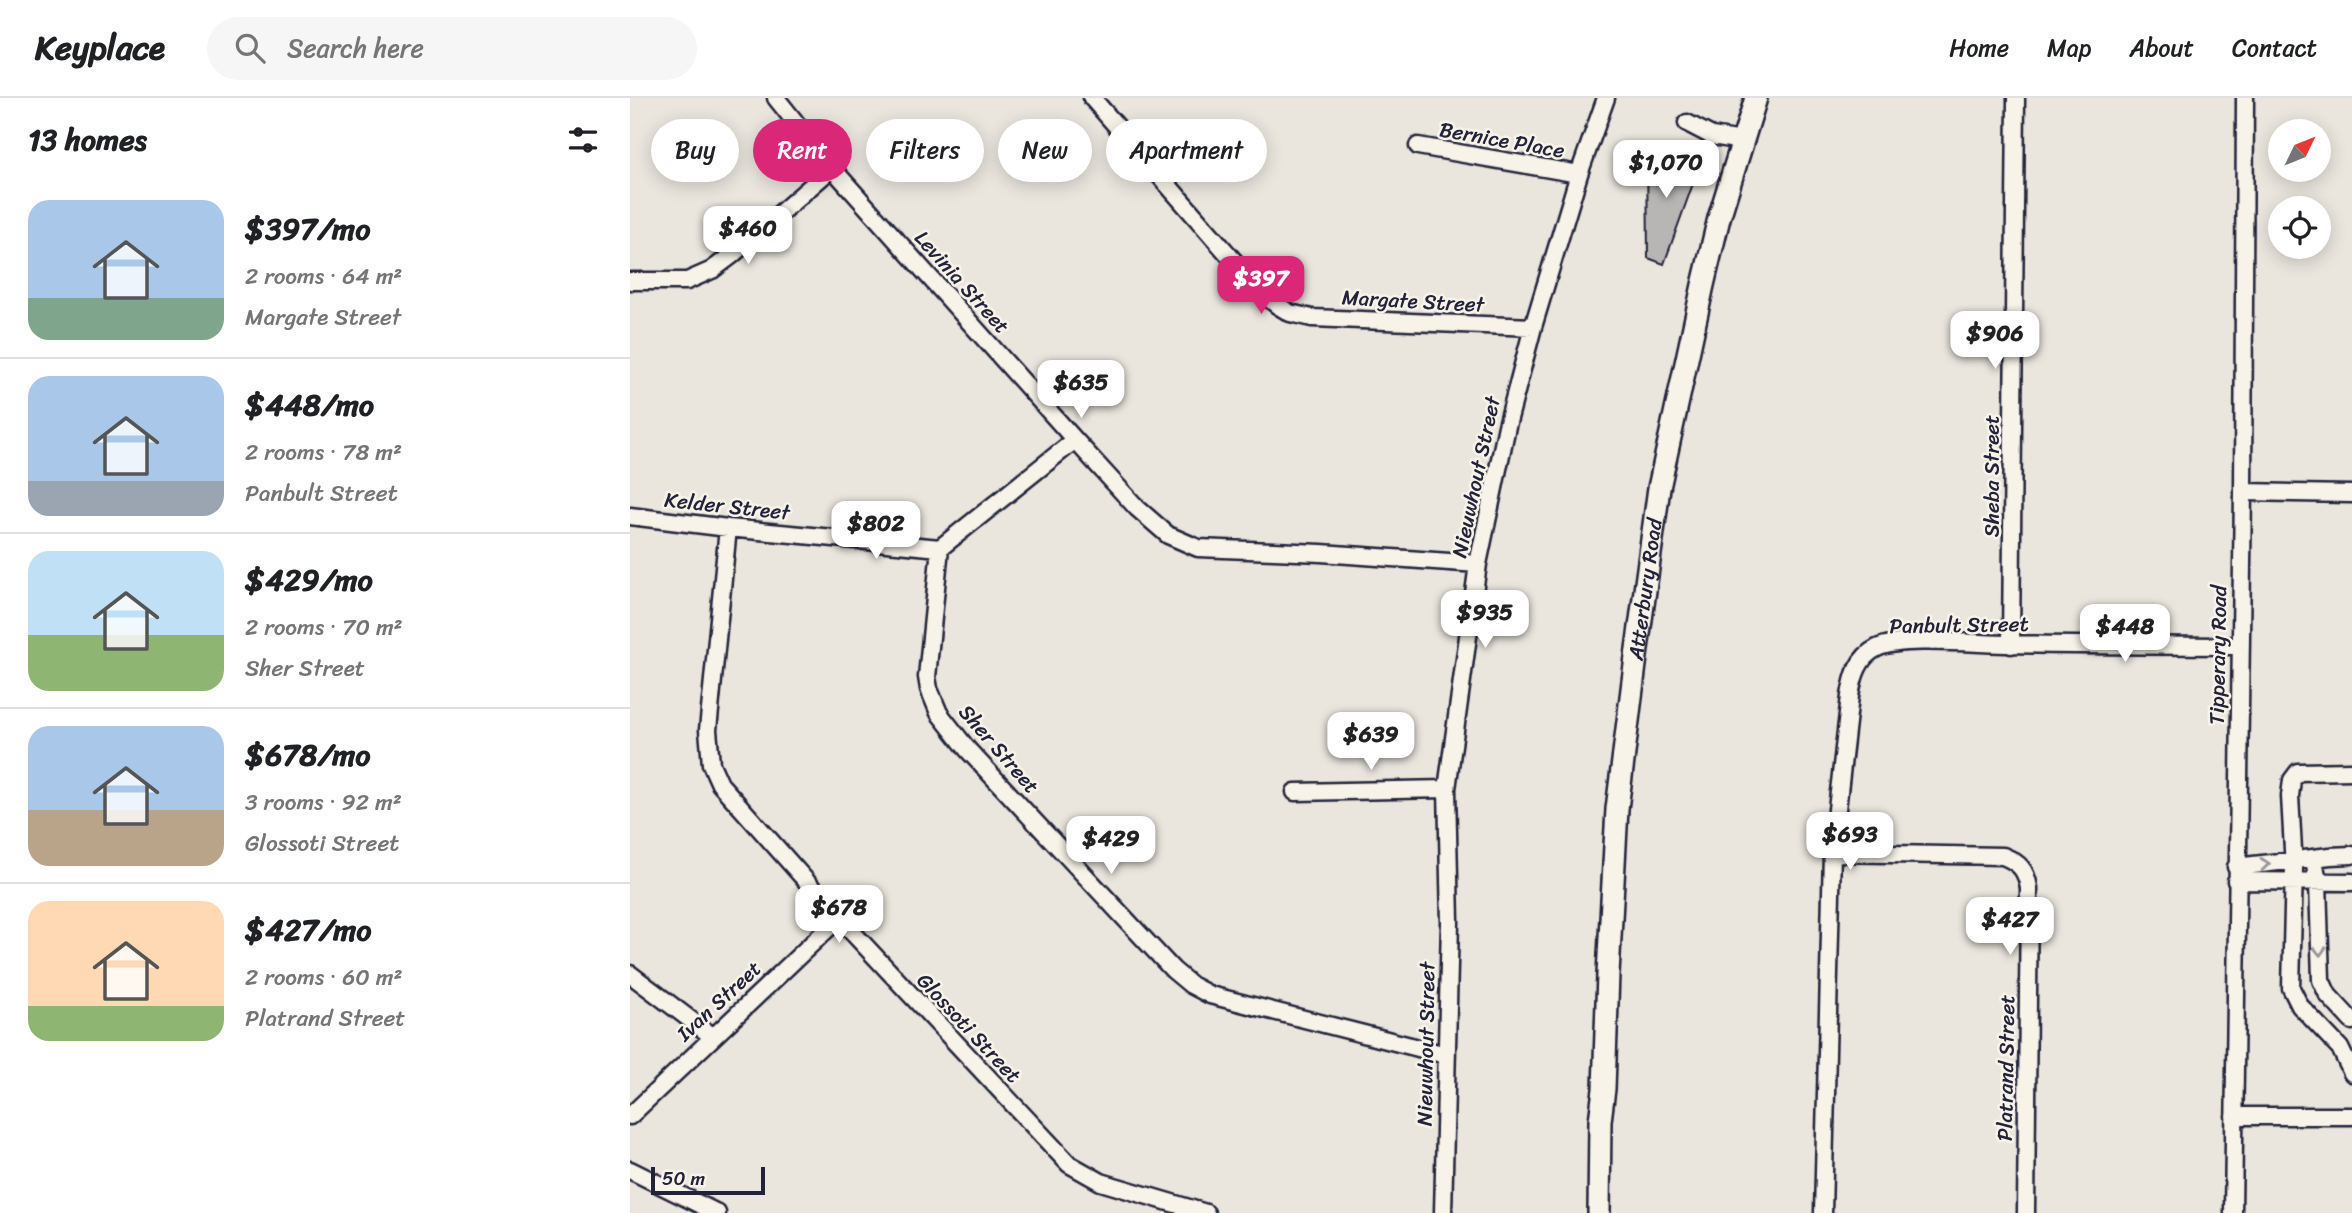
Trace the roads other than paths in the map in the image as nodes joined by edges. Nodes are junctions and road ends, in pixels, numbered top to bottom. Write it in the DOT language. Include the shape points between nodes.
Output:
graph roads {
  1 [pos="776,98"];
  2 [pos="1092,98"];
  3 [pos="1606,98"];
  4 [pos="1756,98"];
  5 [pos="2016,98"];
  6 [pos="2245,98"];
  7 [pos="793,119"];
  8 [pos="1687,122"];
  9 [pos="1742,141"];
  10 [pos="1418,146"];
  11 [pos="1579,174"];
  12 [pos="816,182"];
  13 [pos="845,182"];
  14 [pos="630,281"];
  15 [pos="1533,327"];
  16 [pos="1075,440"];
  17 [pos="2243,492"];
  18 [pos="2352,494"];
  19 [pos="630,516"];
  20 [pos="728,528"];
  21 [pos="940,548"];
  22 [pos="1478,564"];
  23 [pos="2011,645"];
  24 [pos="2239,646"];
  25 [pos="2352,771"];
  26 [pos="1447,789"];
  27 [pos="1295,792"];
  28 [pos="1832,853"];
  29 [pos="2352,855"];
  30 [pos="2314,859"];
  31 [pos="2294,862"];
  32 [pos="2236,874"];
  33 [pos="2294,881"];
  34 [pos="2318,882"];
  35 [pos="2352,883"];
  36 [pos="839,918"];
  37 [pos="630,974"];
  38 [pos="2320,980"];
  39 [pos="2291,988"];
  40 [pos="2352,1021"];
  41 [pos="712,1036"];
  42 [pos="1446,1055"];
  43 [pos="2349,1056"];
  44 [pos="2352,1073"];
  45 [pos="1604,1089"];
  46 [pos="630,1116"];
  47 [pos="2234,1116"];
  48 [pos="2352,1116"];
  49 [pos="630,1170"];
  50 [pos="717,1213"];
  51 [pos="1206,1213"];
  52 [pos="1443,1213"];
  53 [pos="1599,1213"];
  54 [pos="1613,1213"];
  55 [pos="1823,1213"];
  56 [pos="2026,1213"];
  57 [pos="2233,1213"];
  1 -- 7 [label="street, Levinia Street"];
  2 -- 15 [label="street, Margate Street" via="1261,292 1290,313 1312,318"];
  3 -- 11 [label="street, Nieuwhout Street"];
  4 -- 9 [label="main road, Atterbury Road"];
  5 -- 23 [label="street, Sheba Street"];
  6 -- 17 [label="street, Tipperary Road"];
  8 -- 9 [label="street" via="1712,136"];
  9 -- 45 [label="main road, Atterbury Road" via="1706,271 1659,488 1617,809"];
  10 -- 11 [label="street, Bernice Place"];
  11 -- 15 [label="street, Nieuwhout Street"];
  12 -- 14 [label="street" via="712,270 687,281"];
  13 -- 16 [label="street, Levinia Street"];
  15 -- 22 [label="street, Nieuwhout Street"];
  16 -- 21 [label="street"];
  16 -- 22 [label="street, Levinia Street" via="1154,524 1198,548"];
  17 -- 18 [label="street"];
  17 -- 24 [label="street, Tipperary Road"];
  19 -- 20 [label="street, Kelder Street"];
  20 -- 21 [label="street, Kelder Street"];
  20 -- 36 [label="street, Glossoti Street" via="708,730 710,764 720,784"];
  21 -- 42 [label="street, Sher Street" via="927,665 929,689 940,713 968,750 1173,970 1210,995"];
  22 -- 26 [label="street, Nieuwhout Street"];
  23 -- 24 [label="street, Panbult Street"];
  23 -- 28 [label="street, Panbult Street" via="1906,642 1880,646 1861,662 1853,678"];
  24 -- 32 [label="street, Tipperary Road"];
  25 -- 31 [label="street" via="2294,775 2290,796"];
  26 -- 27 [label="street"];
  26 -- 42 [label="street, Nieuwhout Street"];
  28 -- 55 [label="street, Panbult Street"];
  28 -- 56 [label="street, Platrand Street" via="2003,856 2023,867 2029,888"];
  29 -- 30 [label="street"];
  30 -- 31 [label="street"];
  30 -- 34 [label="street"];
  32 -- 31 [label="street, one-way"];
  31 -- 33 [label="street"];
  32 -- 33 [label="street"];
  32 -- 47 [label="street, Tipperary Road"];
  33 -- 34 [label="street"];
  33 -- 39 [label="street"];
  34 -- 35 [label="street"];
  34 -- 38 [label="street, one-way"];
  36 -- 41 [label="street, Ivan Street"];
  36 -- 51 [label="street, Glossoti Street" via="1069,1164 1101,1182"];
  37 -- 41 [label="street"];
  38 -- 39 [label="street"];
  38 -- 40 [label="street"];
  39 -- 43 [label="street" via="2300,1006"];
  41 -- 46 [label="street, Ivan Street"];
  42 -- 52 [label="street, Nieuwhout Street"];
  43 -- 44 [label="street"];
  45 -- 53 [label="main road, Atterbury Road"];
  45 -- 54 [label="main road, Atterbury Road" via="1610,1122"];
  47 -- 48 [label="street"];
  47 -- 57 [label="street, Tipperary Road"];
  49 -- 50 [label="street"];
}
